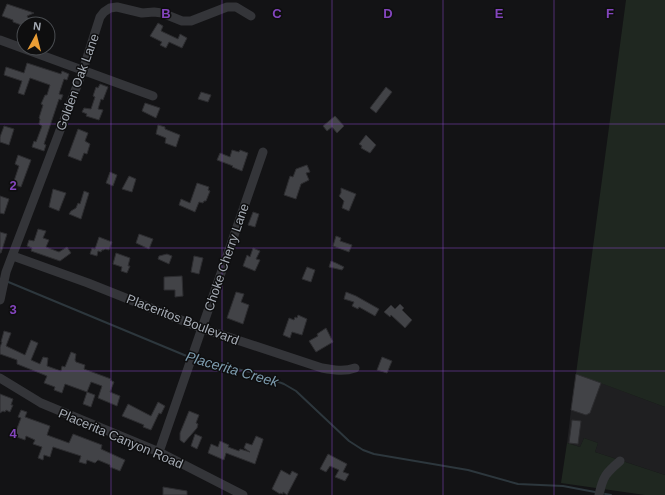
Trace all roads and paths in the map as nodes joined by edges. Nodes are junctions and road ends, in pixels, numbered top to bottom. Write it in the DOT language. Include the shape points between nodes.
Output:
graph roads {
  1 [pos="251,16"];
  2 [pos="0,40"];
  3 [pos="83,70"];
  4 [pos="153,96"];
  5 [pos="263,152"];
  6 [pos="13,256"];
  7 [pos="0,300"];
  8 [pos="201,328"];
  9 [pos="355,368"];
  10 [pos="0,378"];
  11 [pos="159,452"];
  12 [pos="620,461"];
  13 [pos="243,495"];
  14 [pos="599,495"];
  1 -- 3 [label="street, Golden Oak Lane" via="236,7 227,7 190,21 182,21 162,13 110,8 100,17"];
  2 -- 3 [label="street"];
  3 -- 4 [label="street"];
  3 -- 6 [label="street, Golden Oak Lane"];
  5 -- 8 [label="street, Choke Cherry Lane"];
  6 -- 7 [label="street, Golden Oak Lane" via="6,272"];
  6 -- 8 [label="street, Placeritos Boulevard"];
  8 -- 9 [label="street, Placeritos Boulevard" via="322,368 339,371"];
  8 -- 11 [label="street, Choke Cherry Lane"];
  10 -- 11 [label="street, Placerita Canyon Road" via="41,404"];
  11 -- 13 [label="street, Placerita Canyon Road"];
  12 -- 14 [label="street" via="603,479"];
}
